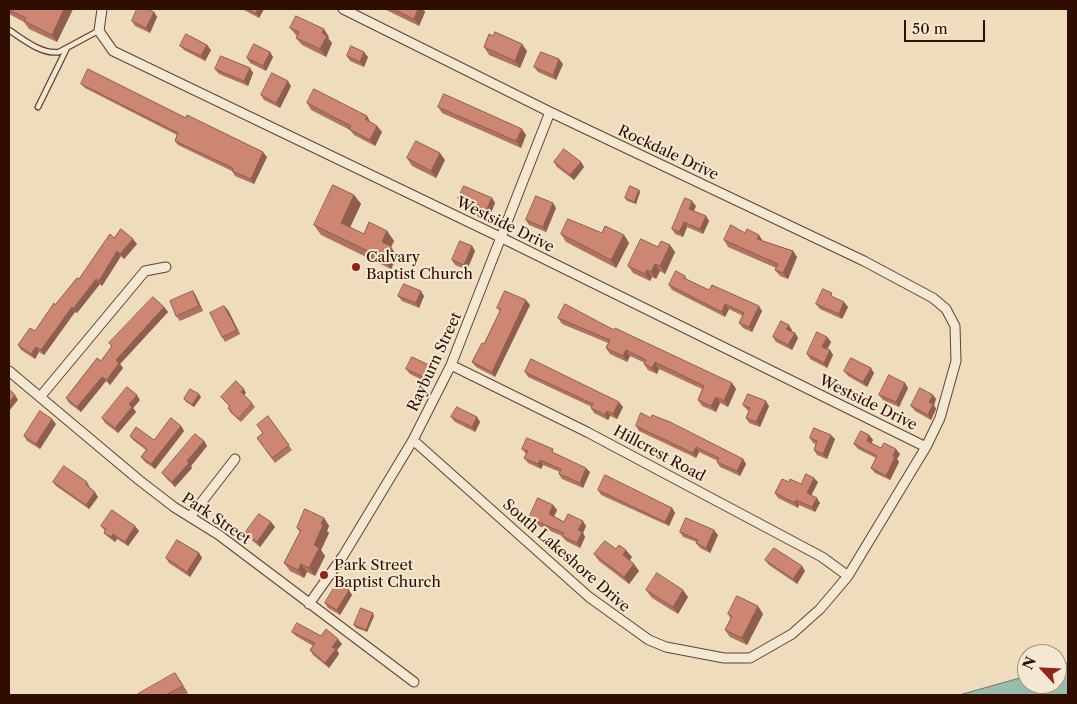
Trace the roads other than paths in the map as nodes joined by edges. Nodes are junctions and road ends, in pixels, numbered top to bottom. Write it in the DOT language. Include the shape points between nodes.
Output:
graph roads {
  1 [pos="102,9"];
  2 [pos="344,9"];
  3 [pos="9,30"];
  4 [pos="99,31"];
  5 [pos="67,48"];
  6 [pos="38,107"];
  7 [pos="550,112"];
  8 [pos="502,238"];
  9 [pos="166,267"];
  10 [pos="955,342"];
  11 [pos="451,365"];
  12 [pos="9,371"];
  13 [pos="40,397"];
  14 [pos="412,440"];
  15 [pos="926,447"];
  16 [pos="235,459"];
  17 [pos="190,517"];
  18 [pos="848,576"];
  19 [pos="309,604"];
  20 [pos="414,682"];
  1 -- 4 [label="street"];
  2 -- 7 [label="street, Rockdale Drive"];
  3 -- 5 [label="lane" via="53,54"];
  4 -- 5 [label="lane"];
  4 -- 8 [label="street, Westside Drive" via="113,51"];
  5 -- 6 [label="lane"];
  7 -- 8 [label="street, Rayburn Street"];
  7 -- 10 [label="street, Rockdale Drive" via="805,232 917,289 946,309 955,326"];
  8 -- 11 [label="street, Rayburn Street"];
  8 -- 15 [label="street, Westside Drive"];
  9 -- 13 [label="street" via="145,271"];
  10 -- 15 [label="street, South Lakeshore Drive" via="956,361 940,418"];
  11 -- 14 [label="street, Rayburn Street"];
  11 -- 18 [label="street, Hillcrest Road" via="761,524 822,557"];
  12 -- 13 [label="street, Park Street"];
  13 -- 17 [label="street, Park Street" via="139,480"];
  14 -- 18 [label="street, South Lakeshore Drive" via="589,597 649,640 666,647 724,658 750,658 792,634 820,609"];
  14 -- 19 [label="street, Rayburn Street" via="343,556"];
  15 -- 18 [label="street, South Lakeshore Drive"];
  16 -- 17 [label="street"];
  17 -- 19 [label="street, Park Street" via="219,535"];
  19 -- 20 [label="street, Park Street"];
}
